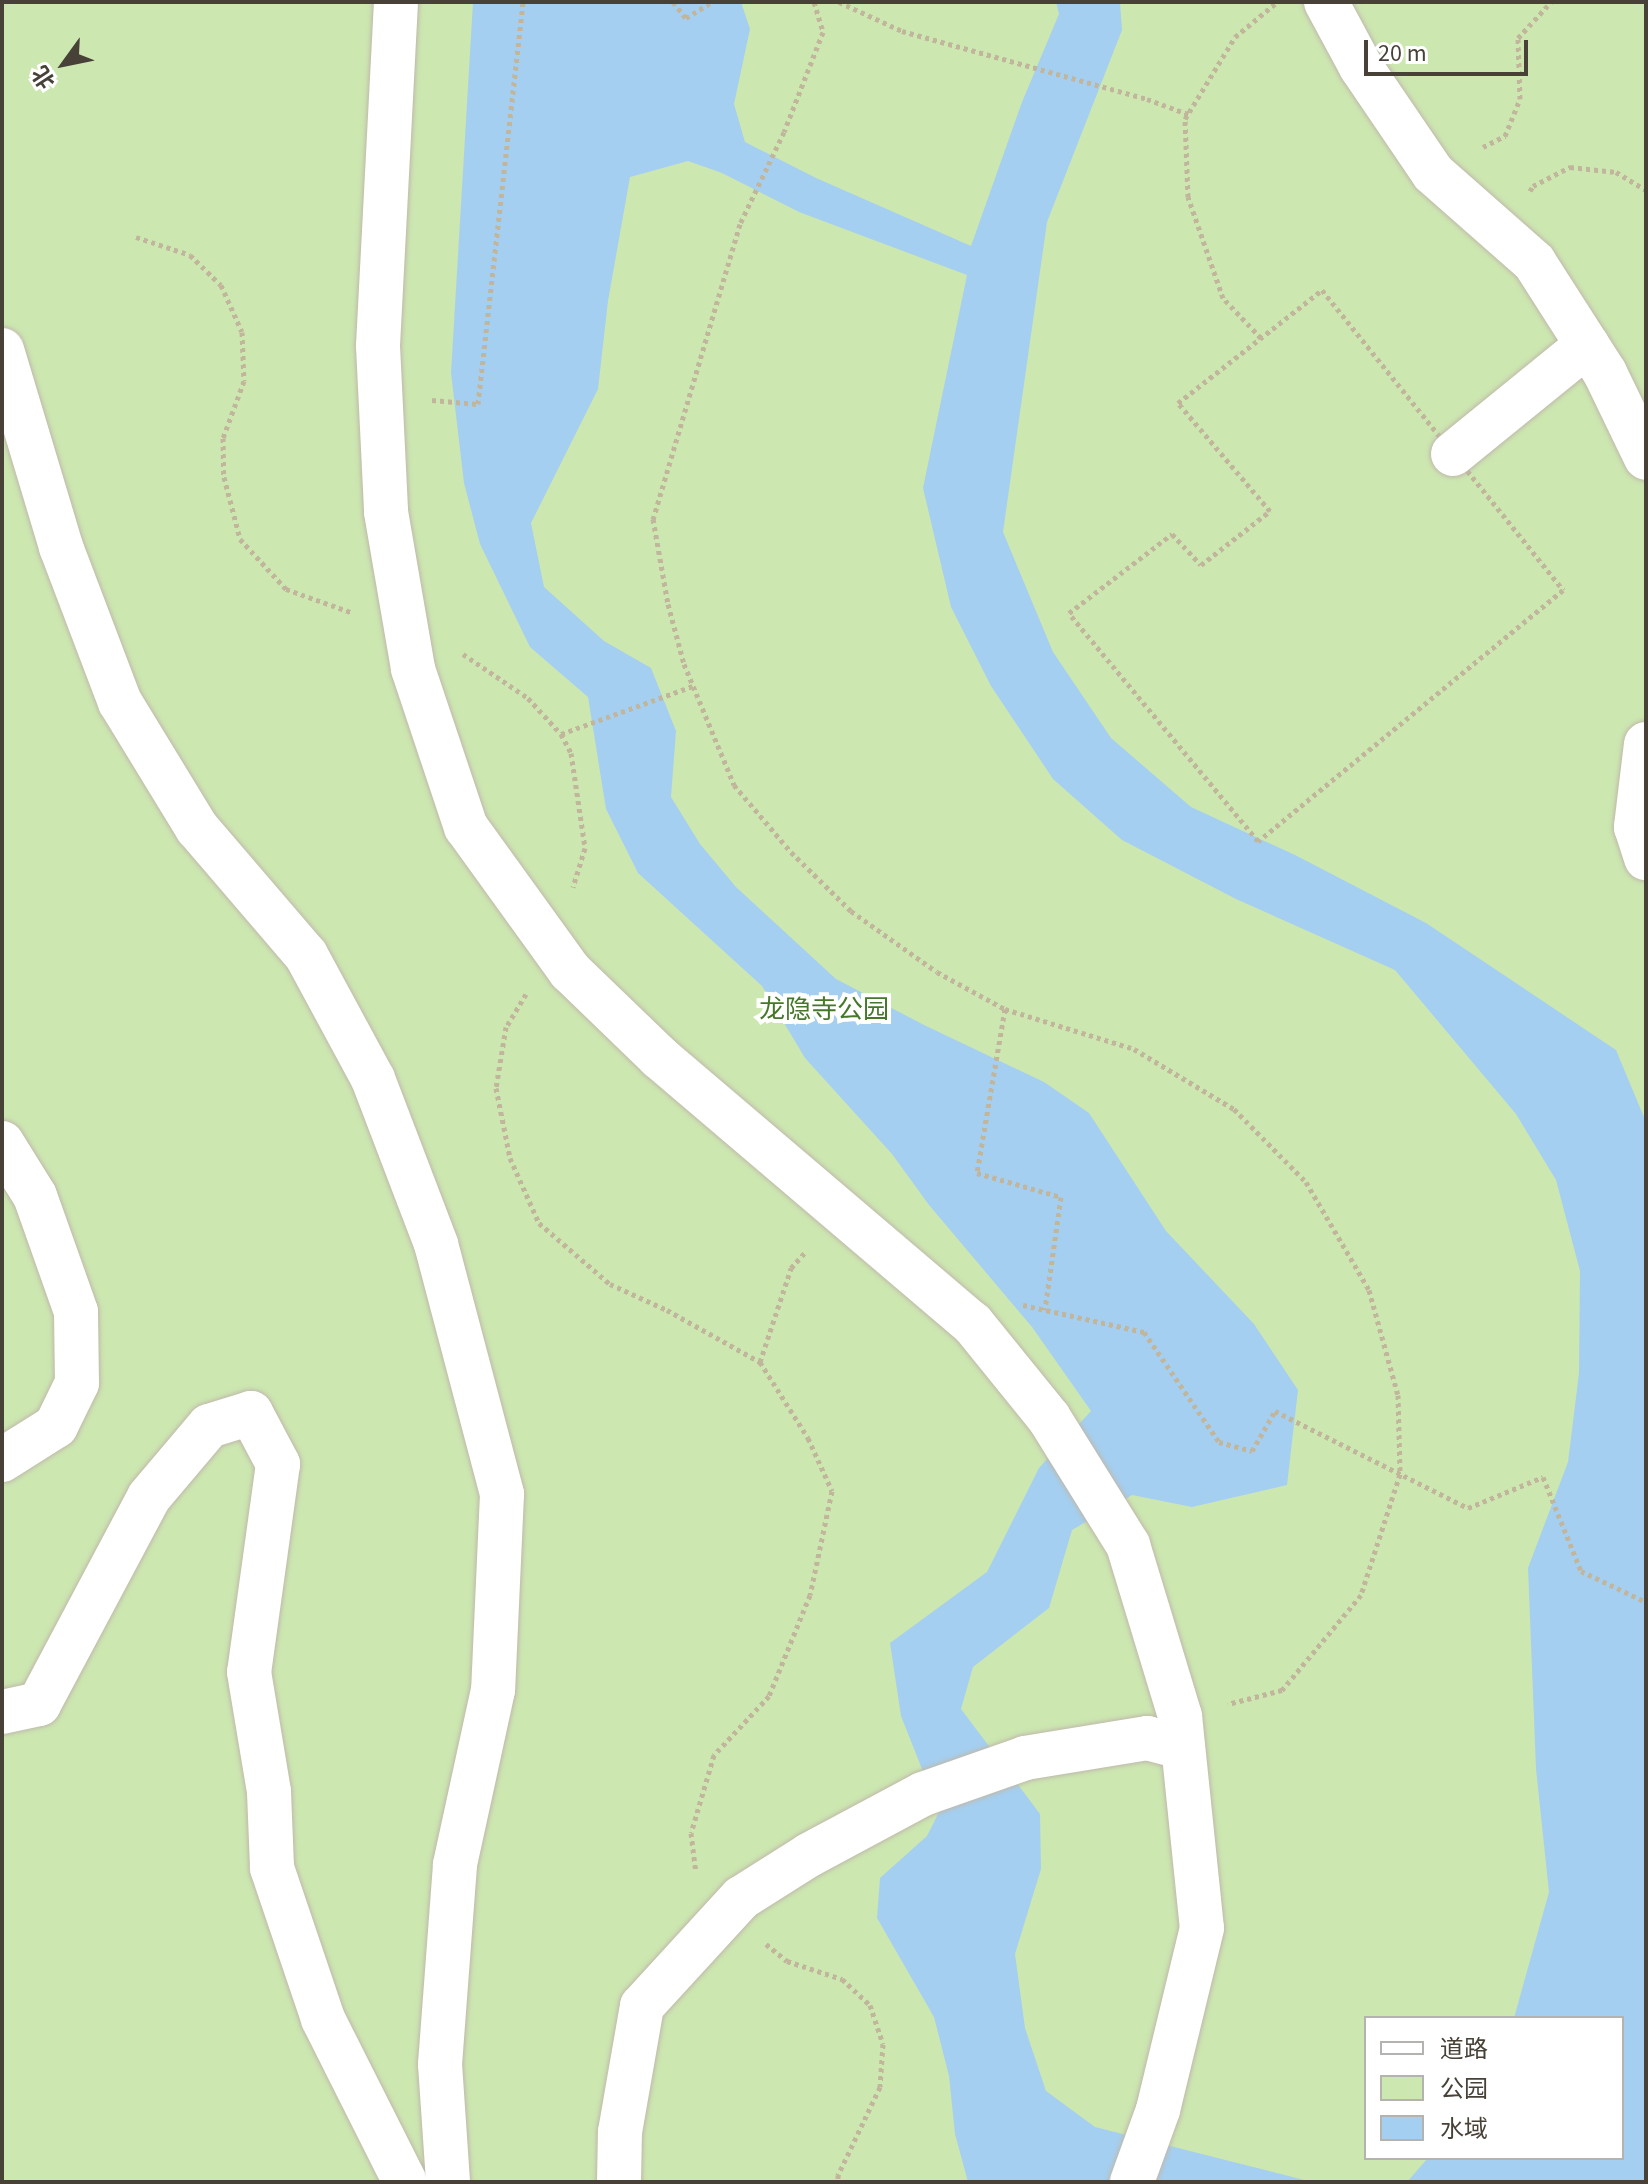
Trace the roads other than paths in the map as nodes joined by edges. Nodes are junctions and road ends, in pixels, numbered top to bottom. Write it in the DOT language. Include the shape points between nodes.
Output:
graph roads {
  1 [pos="396,2"];
  2 [pos="1326,2"];
  3 [pos="1587,345"];
  4 [pos="2,350"];
  5 [pos="1453,454"];
  6 [pos="1646,458"];
  7 [pos="1646,744"];
  8 [pos="1646,858"];
  9 [pos="2,1143"];
  10 [pos="2,1460"];
  11 [pos="2,1712"];
  12 [pos="1181,1732"];
  13 [pos="405,2182"];
  14 [pos="448,2182"];
  15 [pos="619,2182"];
  16 [pos="1132,2182"];
  1 -- 12 [label="street" via="378,346 386,512 413,669 466,827 570,971 659,1057 972,1323 1049,1418 1128,1545"];
  2 -- 3 [label="street" via="1361,67 1433,173 1534,262"];
  3 -- 5 [label="street"];
  3 -- 6 [label="street"];
  4 -- 14 [label="street" via="61,547 120,702 197,828 306,955 373,1079 436,1244 502,1494 493,1690 455,1865 440,2064"];
  7 -- 8 [label="street" via="1636,827"];
  9 -- 10 [label="street" via="35,1196 76,1312 77,1383 56,1426"];
  11 -- 13 [label="street" via="39,1704 149,1497 209,1426 251,1413 278,1464 249,1672 269,1792 272,1868 323,2019"];
  12 -- 15 [label="street" via="1025,1758 923,1794 741,1898 642,2006 620,2132"];
  12 -- 16 [label="street" via="1202,1928 1158,2110"];
}
